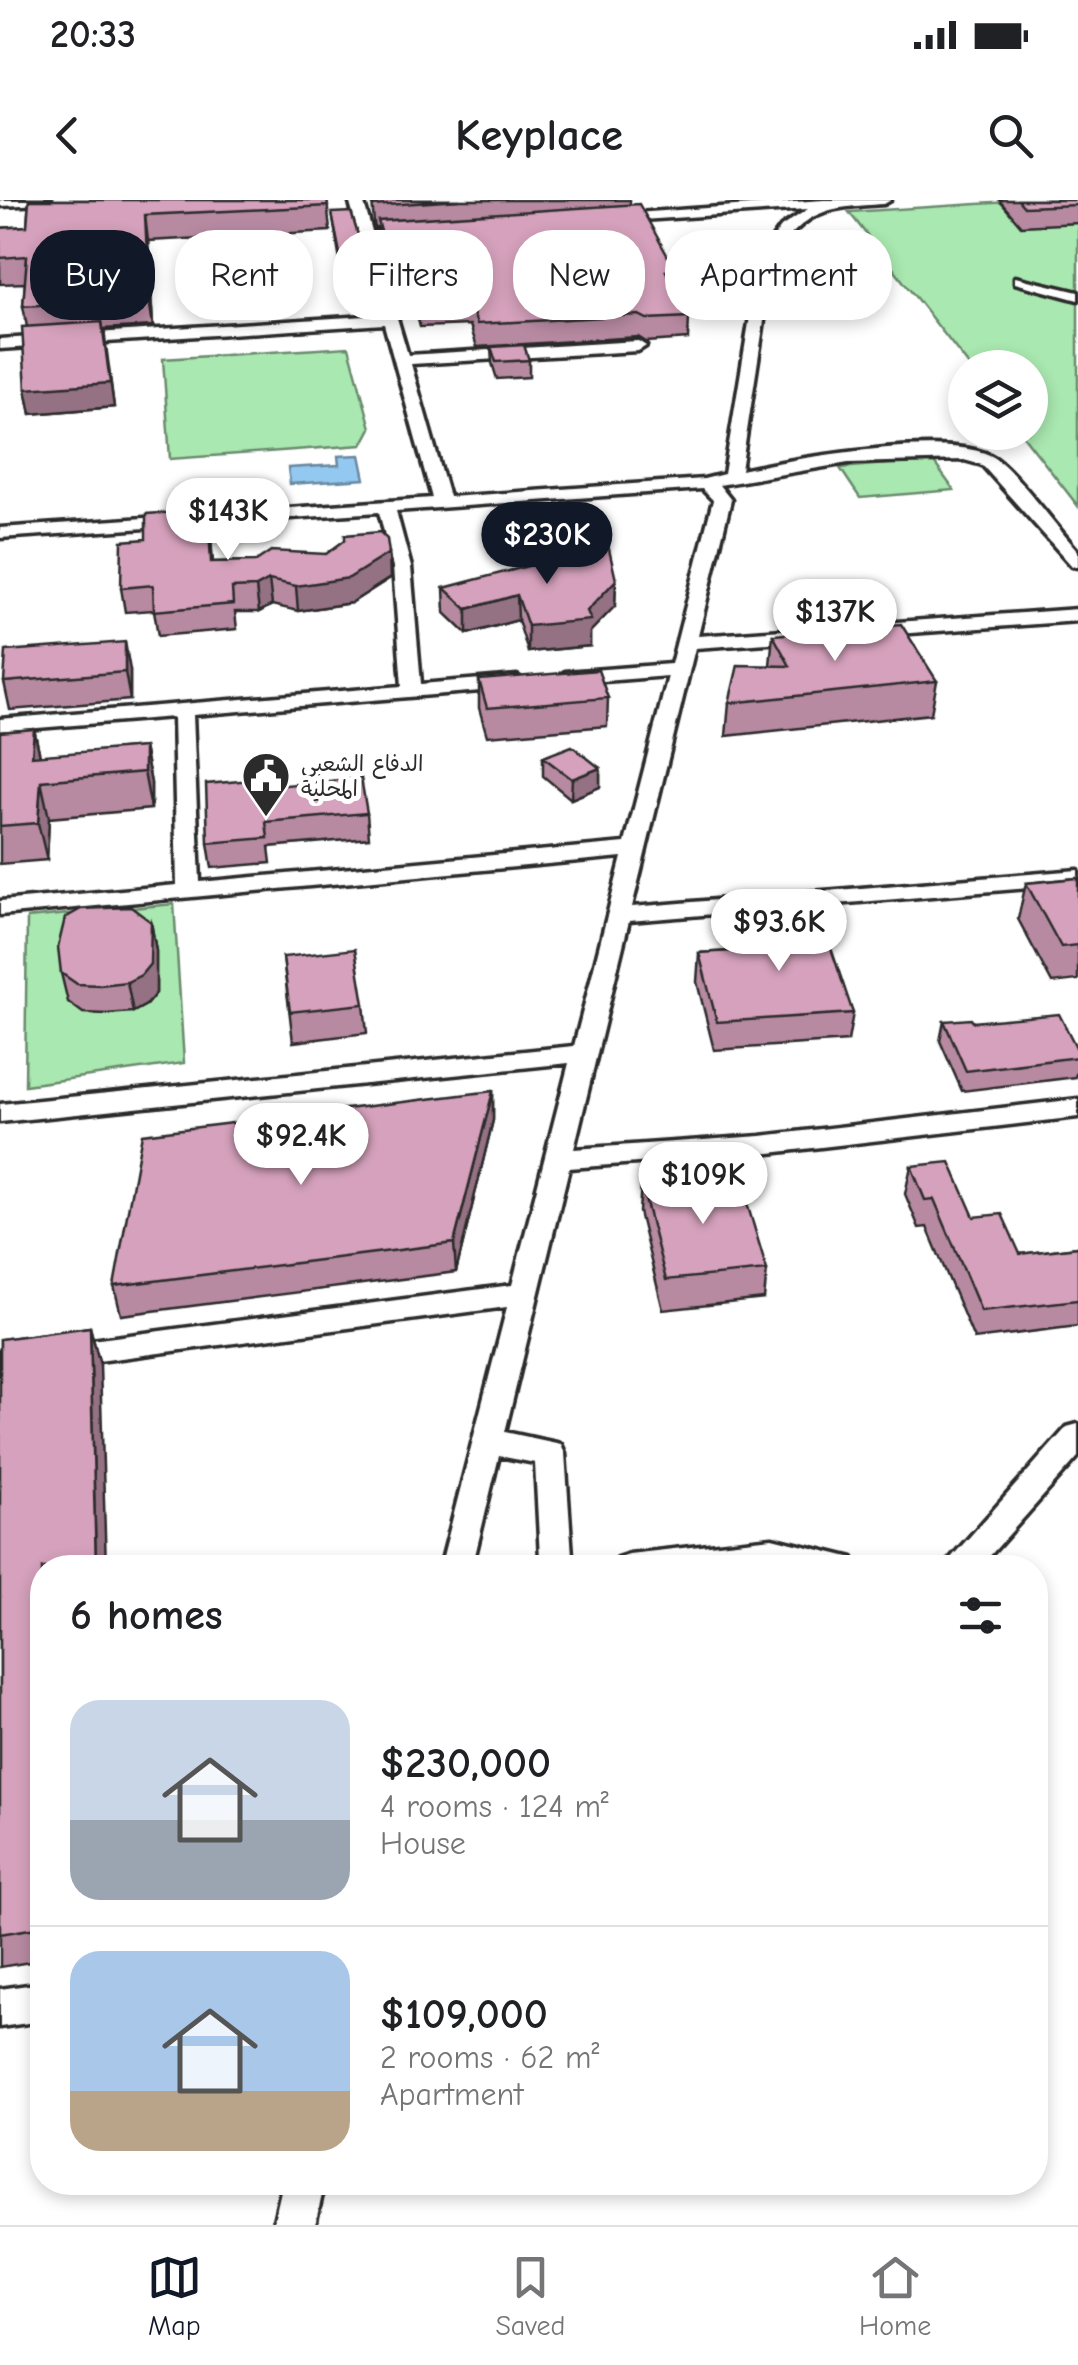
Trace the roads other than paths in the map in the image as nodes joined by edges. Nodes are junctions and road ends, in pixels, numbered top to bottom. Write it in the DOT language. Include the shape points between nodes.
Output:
graph roads {
  1 [pos="44,200"];
  2 [pos="356,200"];
  3 [pos="651,200"];
  4 [pos="884,200"];
  5 [pos="22,201"];
  6 [pos="0,202"];
  7 [pos="834,202"];
  8 [pos="750,208"];
  9 [pos="664,214"];
  10 [pos="594,220"];
  11 [pos="364,230"];
  12 [pos="786,230"];
  13 [pos="1020,280"];
  14 [pos="1078,296"];
  15 [pos="358,320"];
  16 [pos="389,320"];
  17 [pos="757,320"];
  18 [pos="0,344"];
  19 [pos="638,346"];
  20 [pos="400,360"];
  21 [pos="732,474"];
  22 [pos="705,484"];
  23 [pos="442,501"];
  24 [pos="386,506"];
  25 [pos="0,533"];
  26 [pos="1078,562"];
  27 [pos="1078,615"];
  28 [pos="688,642"];
  29 [pos="680,668"];
  30 [pos="412,691"];
  31 [pos="183,710"];
  32 [pos="0,725"];
  33 [pos="632,849"];
  34 [pos="1078,877"];
  35 [pos="189,890"];
  36 [pos="0,908"];
  37 [pos="616,915"];
  38 [pos="582,1054"];
  39 [pos="1078,1108"];
  40 [pos="0,1112"];
  41 [pos="556,1160"];
  42 [pos="522,1294"];
  43 [pos="0,1363"];
  44 [pos="1078,1436"];
  45 [pos="486,1441"];
  46 [pos="459,1555"];
  47 [pos="556,1555"];
  48 [pos="745,1555"];
  49 [pos="785,1555"];
  50 [pos="970,1555"];
  51 [pos="30,2004"];
  52 [pos="0,2008"];
  53 [pos="301,2195"];
  54 [pos="294,2225"];
  1 -- 5 [label="street"];
  2 -- 11 [label="street"];
  3 -- 9 [label="street"];
  4 -- 7 [label="street"];
  5 -- 6 [label="street"];
  7 -- 8 [label="street"];
  7 -- 12 [label="street"];
  8 -- 9 [label="street"];
  8 -- 12 [label="street" via="772,215"];
  9 -- 10 [label="street"];
  13 -- 14 [label="street"];
  15 -- 18 [label="street"];
  16 -- 20 [label="street"];
  17 -- 21 [label="street"];
  19 -- 20 [label="street"];
  20 -- 23 [label="street"];
  21 -- 22 [label="street"];
  21 -- 26 [label="street" via="912,454 977,455"];
  22 -- 23 [label="street"];
  22 -- 28 [label="street" via="722,500"];
  23 -- 24 [label="street"];
  24 -- 25 [label="street"];
  24 -- 30 [label="street" via="402,567"];
  27 -- 28 [label="street"];
  28 -- 29 [label="street"];
  29 -- 30 [label="street"];
  29 -- 33 [label="street"];
  30 -- 31 [label="street"];
  31 -- 32 [label="street"];
  31 -- 35 [label="street"];
  33 -- 35 [label="street"];
  33 -- 37 [label="street"];
  34 -- 37 [label="street"];
  35 -- 36 [label="street"];
  37 -- 38 [label="street"];
  38 -- 40 [label="street"];
  38 -- 41 [label="street"];
  39 -- 41 [label="street" via="761,1145"];
  41 -- 42 [label="street"];
  42 -- 43 [label="street"];
  42 -- 45 [label="street"];
  44 -- 50 [label="street"];
  45 -- 46 [label="street"];
  45 -- 47 [label="street" via="550,1453"];
  48 -- 49 [label="street"];
  51 -- 52 [label="street"];
  53 -- 54 [label="street"];
}
